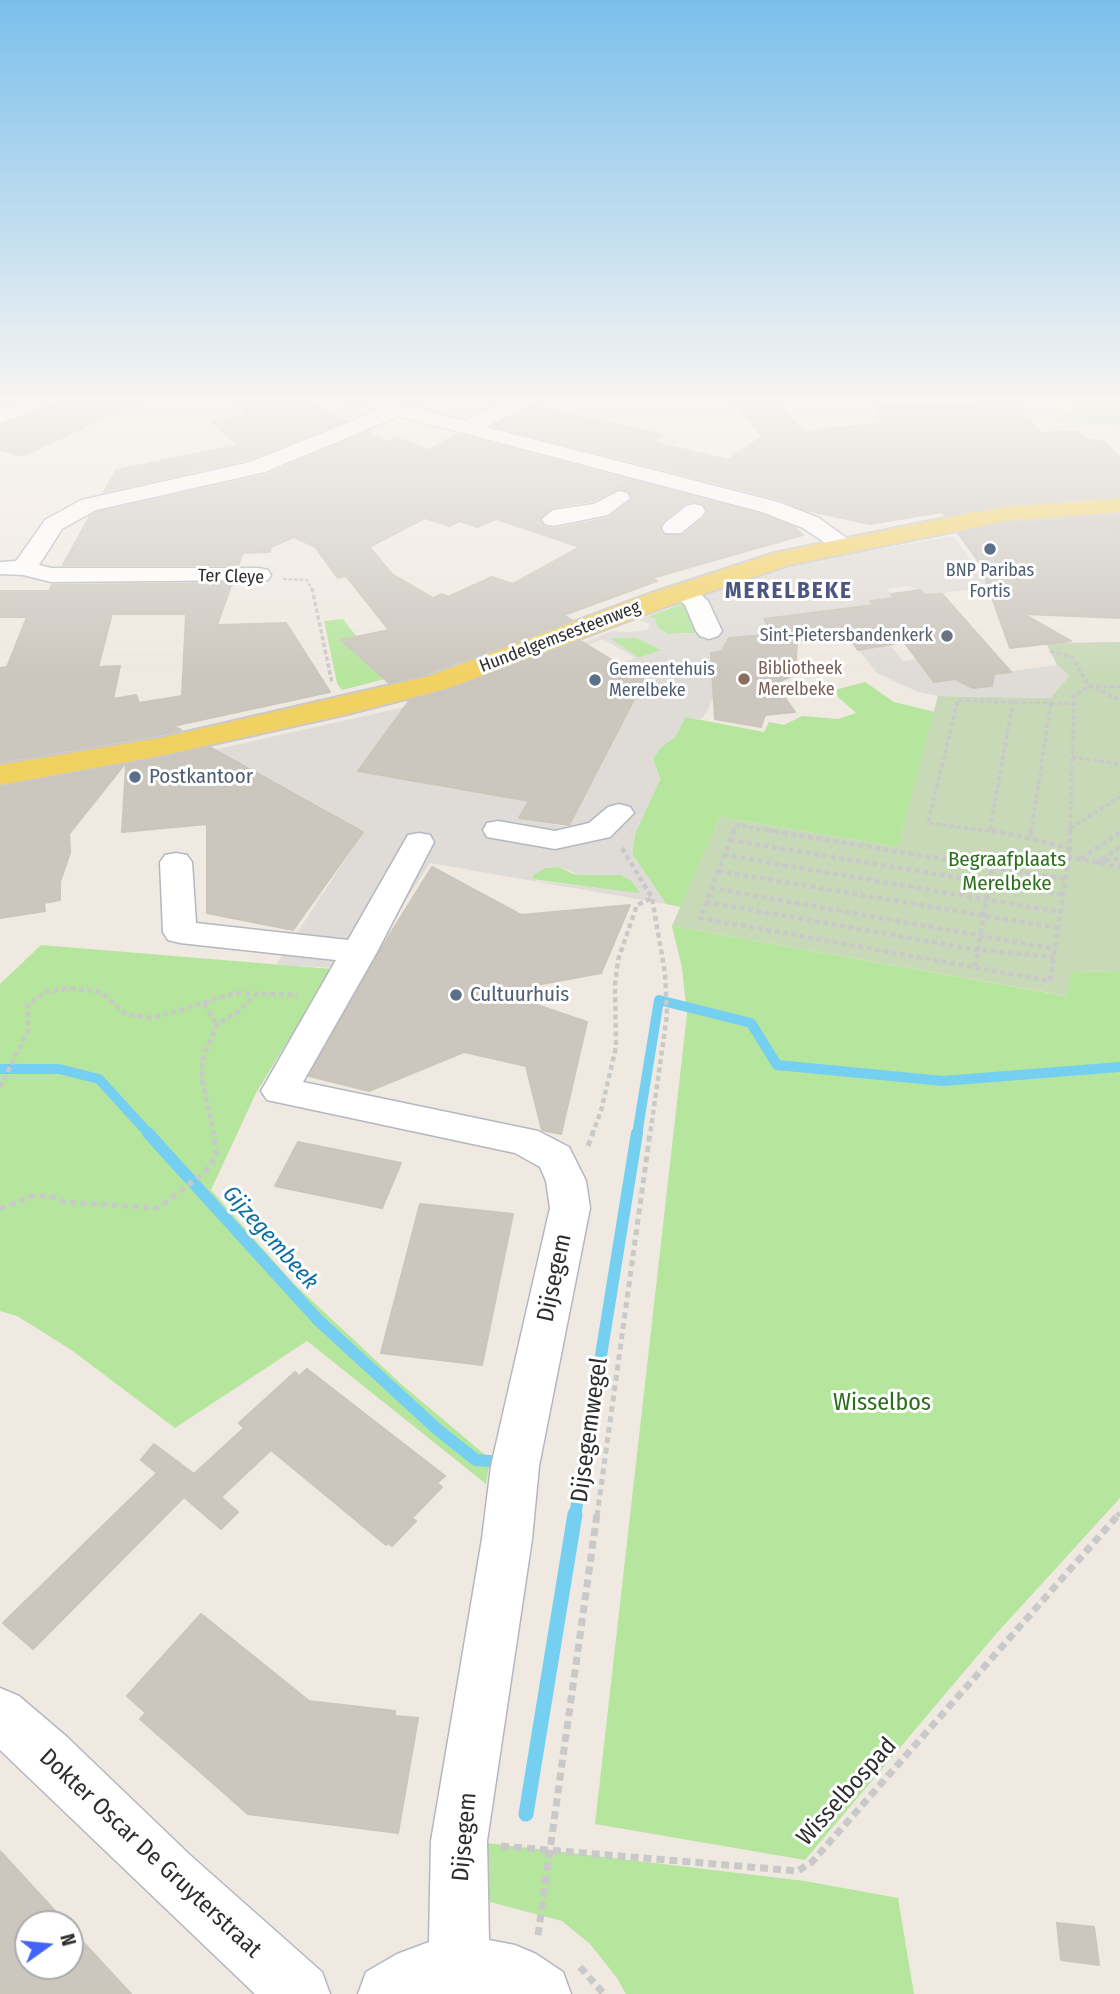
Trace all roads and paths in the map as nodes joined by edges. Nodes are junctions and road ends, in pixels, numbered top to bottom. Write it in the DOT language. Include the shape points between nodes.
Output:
graph roads {
  1 [pos="155,490"];
  2 [pos="632,490"];
  3 [pos="651,490"];
  4 [pos="706,502"];
  5 [pos="1120,505"];
  6 [pos="554,519"];
  7 [pos="673,528"];
  8 [pos="844,545"];
  9 [pos="11,568"];
  10 [pos="259,575"];
  11 [pos="684,592"];
  12 [pos="709,631"];
  13 [pos="1050,651"];
  14 [pos="1089,686"];
  15 [pos="1120,687"];
  16 [pos="1120,699"];
  17 [pos="1013,702"];
  18 [pos="1051,703"];
  19 [pos="1074,704"];
  20 [pos="337,708"];
  21 [pos="1072,757"];
  22 [pos="1120,764"];
  23 [pos="0,775"];
  24 [pos="1120,797"];
  25 [pos="619,813"];
  26 [pos="990,828"];
  27 [pos="1070,828"];
  28 [pos="498,830"];
  29 [pos="1120,832"];
  30 [pos="1030,837"];
  31 [pos="730,840"];
  32 [pos="419,842"];
  33 [pos="1120,847"];
  34 [pos="1069,848"];
  35 [pos="724,855"];
  36 [pos="1069,857"];
  37 [pos="1120,858"];
  38 [pos="1081,859"];
  39 [pos="176,862"];
  40 [pos="1098,862"];
  41 [pos="992,867"];
  42 [pos="1120,867"];
  43 [pos="718,871"];
  44 [pos="1065,879"];
  45 [pos="989,883"];
  46 [pos="711,888"];
  47 [pos="1063,895"];
  48 [pos="652,898"];
  49 [pos="986,899"];
  50 [pos="706,902"];
  51 [pos="1060,912"];
  52 [pos="984,916"];
  53 [pos="1058,928"];
  54 [pos="981,935"];
  55 [pos="1055,949"];
  56 [pos="978,950"];
  57 [pos="360,952"];
  58 [pos="1054,957"];
  59 [pos="975,967"];
  60 [pos="257,993"];
  61 [pos="333,999"];
  62 [pos="204,1004"];
  63 [pos="217,1026"];
  64 [pos="0,1087"];
  65 [pos="566,1181"];
  66 [pos="0,1209"];
  67 [pos="1120,1513"];
  68 [pos="0,1715"];
  69 [pos="459,1842"];
  70 [pos="551,1850"];
  71 [pos="538,1936"];
  72 [pos="459,1964"];
  73 [pos="300,1994"];
  74 [pos="388,1994"];
  75 [pos="541,1994"];
  1 -- 9 [label="street, Ter Cleye" via="89,505 53,525 37,552"];
  2 -- 6 [label="street" via="600,510"];
  3 -- 4 [label="street"];
  4 -- 7 [label="street"];
  4 -- 8 [label="street" via="770,507 811,523"];
  5 -- 8 [label="main road, Hundelgemsesteenweg" via="1006,514"];
  8 -- 11 [label="main road, Hundelgemsesteenweg" via="754,567"];
  9 -- 10 [label="street, Ter Cleye" via="51,576"];
  10 -- 20 [label="path, Ter Cleye" via="311,583"];
  11 -- 12 [label="street" via="696,601"];
  11 -- 20 [label="main road, Hundelgemsesteenweg" via="439,682"];
  13 -- 14 [label="path" via="1072,657"];
  14 -- 15 [label="path"];
  14 -- 16 [label="path"];
  14 -- 19 [label="path" via="1074,695"];
  17 -- 18 [label="path"];
  17 -- 26 [label="path"];
  17 -- 26 [label="path" via="958,700 928,823"];
  18 -- 19 [label="path"];
  18 -- 30 [label="path"];
  19 -- 21 [label="path"];
  20 -- 23 [label="main road, Hundelgemsesteenweg" via="160,747"];
  21 -- 22 [label="path"];
  21 -- 27 [label="path"];
  24 -- 27 [label="path"];
  25 -- 28 [label="street" via="599,830 555,840"];
  25 -- 48 [label="path" via="616,822 622,848"];
  26 -- 30 [label="path"];
  27 -- 34 [label="path"];
  29 -- 38 [label="path"];
  30 -- 34 [label="path"];
  31 -- 35 [label="path"];
  31 -- 41 [label="path" via="736,825"];
  31 -- 45 [label="path"];
  32 -- 57 [label="street, Dijsegem"];
  33 -- 40 [label="path"];
  34 -- 36 [label="path"];
  35 -- 43 [label="path"];
  35 -- 49 [label="path"];
  36 -- 38 [label="path"];
  36 -- 44 [label="path"];
  37 -- 40 [label="path"];
  38 -- 40 [label="path"];
  39 -- 57 [label="street" via="180,932"];
  40 -- 42 [label="path"];
  41 -- 44 [label="path"];
  41 -- 45 [label="path"];
  43 -- 46 [label="path"];
  43 -- 52 [label="path"];
  44 -- 47 [label="path"];
  45 -- 47 [label="path"];
  45 -- 49 [label="path"];
  46 -- 50 [label="path"];
  46 -- 54 [label="path"];
  47 -- 51 [label="path"];
  48 -- 65 [label="path" via="637,905 618,960 616,1047 601,1111 586,1150"];
  48 -- 70 [label="path, Dijsegemwegel" via="667,1015"];
  49 -- 51 [label="path"];
  49 -- 52 [label="path"];
  50 -- 56 [label="path"];
  50 -- 59 [label="path" via="700,918"];
  51 -- 53 [label="path"];
  52 -- 53 [label="path"];
  52 -- 54 [label="path"];
  53 -- 55 [label="path"];
  54 -- 55 [label="path"];
  54 -- 56 [label="path"];
  55 -- 58 [label="path"];
  56 -- 58 [label="path"];
  56 -- 59 [label="path"];
  57 -- 61 [label="street, Dijsegem"];
  58 -- 59 [label="path" via="1050,981"];
  60 -- 61 [label="path"];
  60 -- 62 [label="path" via="236,993"];
  60 -- 63 [label="path"];
  61 -- 65 [label="street, Dijsegem" via="280,1091 524,1141 555,1157"];
  62 -- 63 [label="path"];
  62 -- 64 [label="path" via="169,1015 137,1018 102,992 81,988 46,992 28,1004 28,1031"];
  63 -- 66 [label="path" via="205,1049 202,1071 216,1157 197,1179 158,1208 32,1196"];
  65 -- 69 [label="street, Dijsegem" via="570,1208 515,1466"];
  67 -- 70 [label="path, Wisselbospad" via="812,1862 798,1871"];
  68 -- 73 [label="street, Dokter Oscar De Gruyterstraat"];
  69 -- 70 [label="path, Wisselbospad"];
  69 -- 72 [label="street, Dijsegem"];
  70 -- 71 [label="path, Dijsegemwegel"];
  72 -- 74 [label="street" via="418,1975"];
  72 -- 75 [label="street" via="515,1975"];
}
